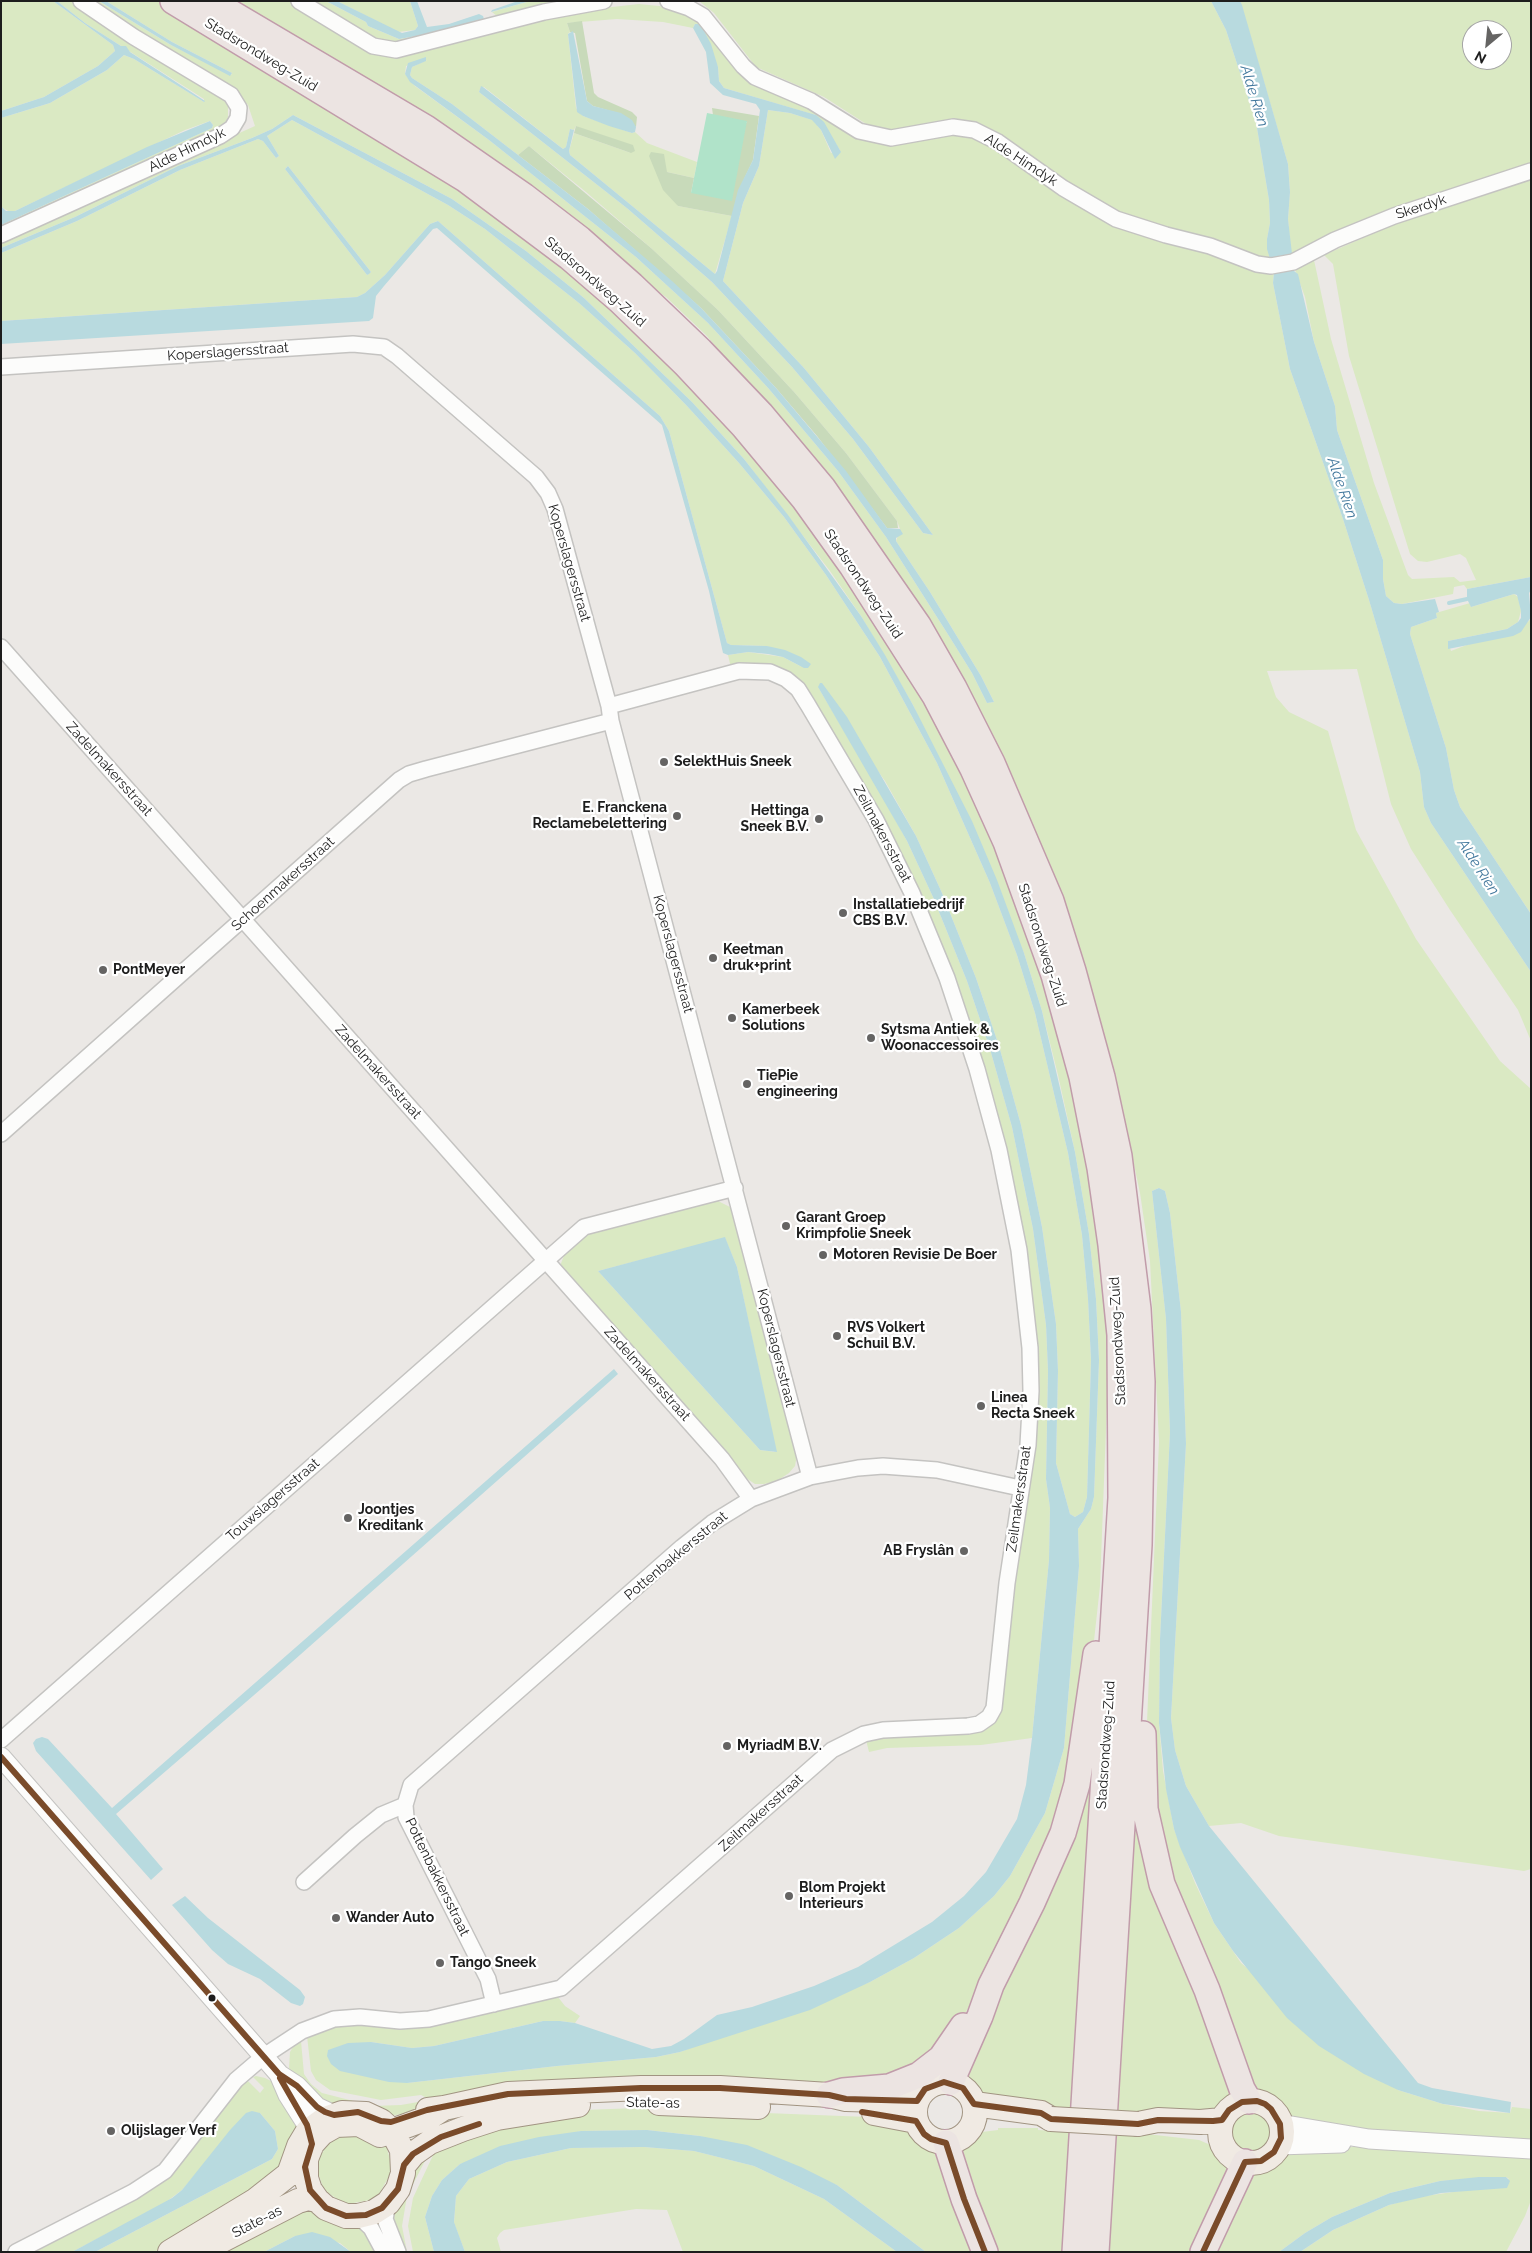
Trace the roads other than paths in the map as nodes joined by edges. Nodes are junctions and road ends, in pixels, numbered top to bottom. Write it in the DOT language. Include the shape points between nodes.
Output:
graph roads {
  1 [pos="81,1"];
  2 [pos="173,1"];
  3 [pos="210,1"];
  4 [pos="299,1"];
  5 [pos="604,1"];
  6 [pos="668,1"];
  7 [pos="1531,171"];
  8 [pos="1,235"];
  9 [pos="1314,252"];
  10 [pos="1,366"];
  11 [pos="1,647"];
  12 [pos="610,714"];
  13 [pos="243,920"];
  14 [pos="1,1134"];
  15 [pos="735,1188"];
  16 [pos="545,1261"];
  17 [pos="810,1477"];
  18 [pos="1020,1488"];
  19 [pos="751,1499"];
  20 [pos="1120,1517"];
  21 [pos="1139,1545"];
  22 [pos="1,1740"];
  23 [pos="1,1757"];
  24 [pos="405,1805"];
  25 [pos="304,1882"];
  26 [pos="990,1985"];
  27 [pos="494,2004"];
  28 [pos="264,2056"];
  29 [pos="279,2074"];
  30 [pos="950,2082"];
  31 [pos="829,2095"];
  32 [pos="1249,2101"];
  33 [pos="916,2111"];
  34 [pos="974,2114"];
  35 [pos="334,2115"];
  36 [pos="387,2126"];
  37 [pos="1222,2130"];
  38 [pos="1279,2135"];
  39 [pos="310,2138"];
  40 [pos="946,2142"];
  41 [pos="1531,2149"];
  42 [pos="1245,2162"];
  43 [pos="300,2164"];
  44 [pos="404,2165"];
  45 [pos="317,2200"];
  46 [pos="388,2203"];
  47 [pos="358,2216"];
  48 [pos="16,2252"];
  49 [pos="170,2252"];
  50 [pos="199,2252"];
  51 [pos="384,2252"];
  52 [pos="398,2252"];
  53 [pos="985,2252"];
  54 [pos="1075,2252"];
  55 [pos="1096,2252"];
  56 [pos="1204,2252"];
  1 -- 8 [label="street, Alde Himdyk" via="134,38 231,95 239,108 238,118 232,128 220,136"];
  2 -- 20 [label="highway, Stadsrondweg-Zuid" via="465,180 568,257 612,295 685,364 744,427 804,499 898,636 935,696 1006,842 1054,975 1082,1078 1102,1178 1120,1336"];
  3 -- 21 [label="highway, Stadsrondweg-Zuid" via="426,128 580,239 700,350 761,414 822,488 918,625 992,763 1051,901 1102,1076 1119,1156 1138,1309 1142,1382"];
  4 -- 5 [label="street" via="373,46 396,50 544,12"];
  6 -- 9 [label="street, Alde Himdyk" via="703,16 755,77 811,100 859,131 891,138 953,127 974,130 998,142 1063,188 1116,219 1210,246 1257,264 1283,264"];
  7 -- 9 [label="street, Skerdyk" via="1394,216"];
  10 -- 12 [label="street, Koperslagersstraat" via="353,344 384,347 536,477 548,493"];
  11 -- 13 [label="street, Zadelmakersstraat"];
  12 -- 13 [label="street, Schoenmakersstraat" via="408,774"];
  12 -- 15 [label="street, Koperslagersstraat"];
  12 -- 18 [label="street, Zeilmakersstraat" via="739,671 770,672 798,689 876,820 912,893 947,978 980,1077 999,1150 1018,1250 1030,1348 1028,1445"];
  13 -- 14 [label="street, Schoenmakersstraat"];
  13 -- 16 [label="street, Zadelmakersstraat"];
  15 -- 16 [label="street" via="584,1226"];
  15 -- 17 [label="street, Koperslagersstraat"];
  16 -- 19 [label="street, Zadelmakersstraat" via="722,1459"];
  16 -- 22 [label="street, Touwslagersstraat"];
  17 -- 18 [label="street, Pottenbakkersstraat" via="858,1468 909,1467 955,1473"];
  17 -- 19 [label="street, Pottenbakkersstraat"];
  18 -- 27 [label="street, Zeilmakersstraat" via="996,1696 989,1717 968,1726 883,1730 864,1734 832,1750 561,1988"];
  19 -- 24 [label="street, Pottenbakkersstraat" via="690,1541 411,1785"];
  20 -- 26 [label="highway" via="1106,1572 1084,1746 1071,1808 1046,1875"];
  20 -- 54 [label="highway, Stadsrondweg-Zuid"];
  21 -- 32 [label="highway" via="1146,1605 1142,1755 1150,1834 1162,1884"];
  21 -- 55 [label="highway, Stadsrondweg-Zuid"];
  23 -- 28 [label="street"];
  24 -- 25 [label="street, Pottenbakkersstraat" via="381,1815"];
  24 -- 27 [label="street, Pottenbakkersstraat" via="413,1834 488,1979"];
  26 -- 30 [label="highway" via="980,2016"];
  26 -- 31 [label="highway" via="941,2058 919,2075 889,2087"];
  27 -- 28 [label="street, Zeilmakersstraat" via="429,2019 334,2019 302,2031"];
  28 -- 29 [label="street"];
  28 -- 48 [label="street, Zeilmakersstraat" via="236,2080 165,2171 133,2192"];
  29 -- 35 [label="street" via="297,2086 317,2107"];
  29 -- 39 [label="street" via="307,2125"];
  30 -- 33 [label="main road" via="925,2089"];
  30 -- 34 [label="main road" via="968,2092"];
  31 -- 33 [label="main road, State-as"];
  31 -- 36 [label="main road, State-as" via="720,2088 508,2094 427,2110"];
  32 -- 37 [label="main road" via="1229,2110"];
  32 -- 38 [label="main road" via="1257,2101 1271,2109"];
  33 -- 40 [label="main road" via="924,2134 938,2142"];
  33 -- 44 [label="main road, State-as" via="865,2112 655,2103 583,2104 497,2118 463,2129 430,2142"];
  34 -- 37 [label="main road, bridge" via="1041,2114 1051,2119 1138,2124 1158,2120 1200,2122"];
  34 -- 40 [label="main road" via="965,2135"];
  35 -- 36 [label="main road" via="358,2112"];
  35 -- 39 [label="main road" via="325,2118"];
  36 -- 39 [label="main road" via="380,2135 367,2127 344,2124"];
  36 -- 44 [label="main road" via="402,2150"];
  37 -- 42 [label="main road" via="1230,2154"];
  38 -- 41 [label="street" via="1352,2143 1370,2139"];
  38 -- 42 [label="main road" via="1274,2152 1261,2161"];
  39 -- 43 [label="main road"];
  40 -- 53 [label="highway"];
  42 -- 56 [label="highway"];
  43 -- 45 [label="main road"];
  43 -- 49 [label="main road, State-as" via="292,2185 256,2200"];
  44 -- 46 [label="main road" via="402,2181"];
  45 -- 47 [label="main road" via="336,2213"];
  45 -- 50 [label="main road, State-as" via="298,2201"];
  46 -- 47 [label="main road" via="374,2212"];
  46 -- 52 [label="street" via="385,2219"];
  47 -- 51 [label="street" via="371,2228"];
}
